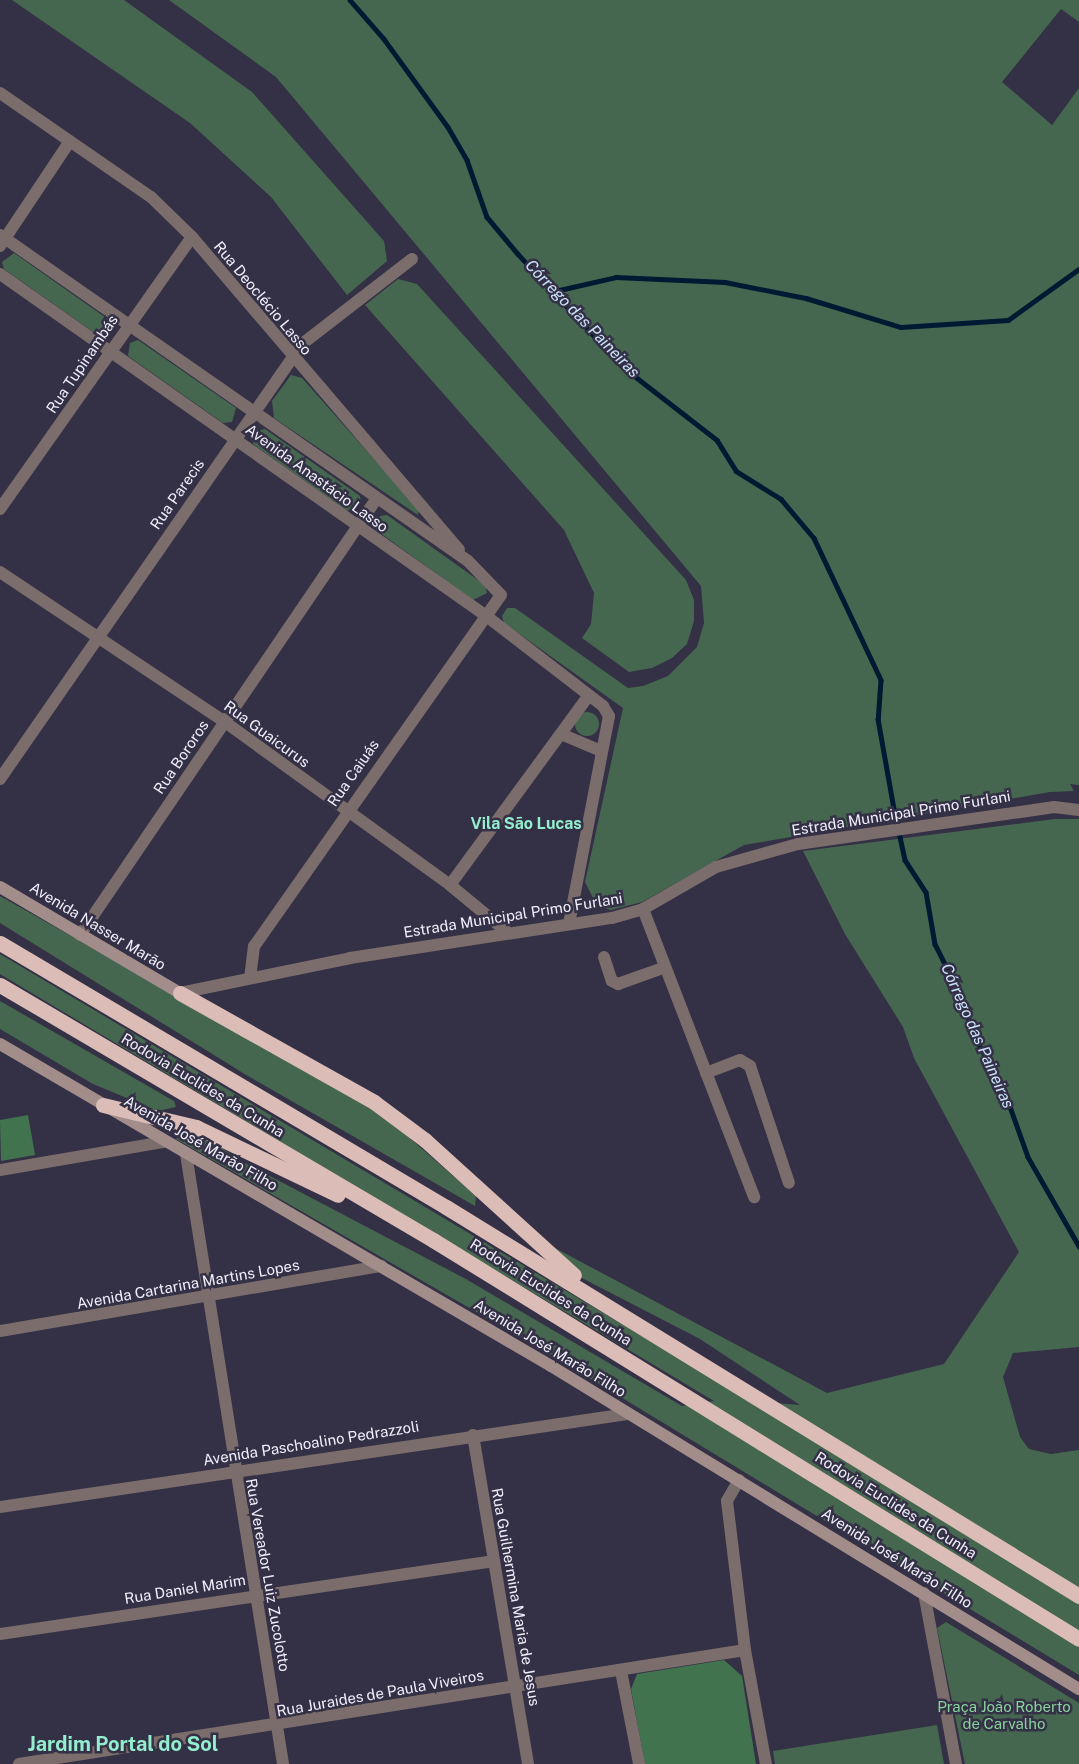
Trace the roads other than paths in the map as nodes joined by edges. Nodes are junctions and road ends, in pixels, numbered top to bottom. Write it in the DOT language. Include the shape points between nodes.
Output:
graph roads {
  1 [pos="0,93"];
  2 [pos="70,141"];
  3 [pos="192,237"];
  4 [pos="2,240"];
  5 [pos="412,259"];
  6 [pos="0,274"];
  7 [pos="128,324"];
  8 [pos="111,351"];
  9 [pos="292,359"];
  10 [pos="253,410"];
  11 [pos="235,439"];
  12 [pos="377,498"];
  13 [pos="0,509"];
  14 [pos="358,528"];
  15 [pos="468,561"];
  16 [pos="0,572"];
  17 [pos="501,595"];
  18 [pos="486,615"];
  19 [pos="94,639"];
  20 [pos="589,695"];
  21 [pos="225,722"];
  22 [pos="561,734"];
  23 [pos="601,751"];
  24 [pos="0,778"];
  25 [pos="1079,810"];
  26 [pos="345,812"];
  27 [pos="450,885"];
  28 [pos="0,887"];
  29 [pos="643,908"];
  30 [pos="568,924"];
  31 [pos="507,932"];
  32 [pos="80,935"];
  33 [pos="0,943"];
  34 [pos="604,957"];
  35 [pos="663,968"];
  36 [pos="250,977"];
  37 [pos="0,985"];
  38 [pos="180,993"];
  39 [pos="0,1044"];
  40 [pos="706,1073"];
  41 [pos="103,1105"];
  42 [pos="162,1142"];
  43 [pos="186,1154"];
  44 [pos="0,1170"];
  45 [pos="789,1183"];
  46 [pos="754,1197"];
  47 [pos="402,1222"];
  48 [pos="382,1266"];
  49 [pos="207,1299"];
  50 [pos="611,1307"];
  51 [pos="0,1331"];
  52 [pos="627,1414"];
  53 [pos="473,1435"];
  54 [pos="234,1471"];
  55 [pos="739,1480"];
  56 [pos="0,1507"];
  57 [pos="493,1561"];
  58 [pos="924,1593"];
  59 [pos="254,1595"];
  60 [pos="1079,1596"];
  61 [pos="0,1634"];
  62 [pos="1079,1639"];
  63 [pos="745,1650"];
  64 [pos="621,1671"];
  65 [pos="515,1686"];
  66 [pos="1079,1689"];
  67 [pos="277,1727"];
  68 [pos="19,1764"];
  69 [pos="283,1764"];
  70 [pos="528,1764"];
  71 [pos="639,1764"];
  72 [pos="766,1764"];
  73 [pos="956,1764"];
  1 -- 2 [label="street, Rua Deoclécio Lasso"];
  2 -- 3 [label="street, Rua Deoclécio Lasso" via="152,197"];
  2 -- 4 [label="street"];
  3 -- 7 [label="street, Rua Tupinambás"];
  3 -- 9 [label="street, Rua Deoclécio Lasso"];
  4 -- 7 [label="street, Avenida Anastácio Lasso"];
  5 -- 9 [label="street, Rua Parecis" via="302,344"];
  6 -- 8 [label="street, Avenida Anastácio Lasso"];
  7 -- 8 [label="street, Rua Tupinambás"];
  7 -- 10 [label="street, Avenida Anastácio Lasso"];
  8 -- 11 [label="street, Avenida Anastácio Lasso"];
  8 -- 13 [label="street, Rua Tupinambás"];
  9 -- 10 [label="street, Rua Parecis"];
  9 -- 15 [label="street, Rua Deoclécio Lasso"];
  10 -- 11 [label="street, Rua Parecis"];
  10 -- 12 [label="street, Avenida Anastácio Lasso"];
  11 -- 14 [label="street, Avenida Anastácio Lasso"];
  11 -- 19 [label="street, Rua Parecis"];
  12 -- 14 [label="street, Rua Bororos"];
  12 -- 15 [label="street, Avenida Anastácio Lasso"];
  14 -- 18 [label="street, Avenida Anastácio Lasso"];
  14 -- 21 [label="street, Rua Bororos"];
  15 -- 17 [label="street, Avenida Anastácio Lasso"];
  16 -- 19 [label="street, Rua Guaicurus"];
  17 -- 18 [label="street, Rua Caiuás"];
  18 -- 20 [label="street, Avenida Anastácio Lasso"];
  18 -- 26 [label="street, Rua Caiuás"];
  19 -- 21 [label="street, Rua Guaicurus"];
  19 -- 24 [label="street, Rua Parecis"];
  20 -- 22 [label="street"];
  20 -- 23 [label="street, Avenida Anastácio Lasso" via="609,716"];
  21 -- 26 [label="street, Rua Guaicurus"];
  21 -- 32 [label="street, Rua Bororos"];
  22 -- 23 [label="street"];
  22 -- 27 [label="street"];
  23 -- 30 [label="street"];
  25 -- 29 [label="street, Estrada Municipal Primo Furlani" via="1054,807 747,856 716,867"];
  26 -- 27 [label="street, Rua Guaicurus"];
  26 -- 36 [label="street, Rua Caiuás" via="254,946"];
  27 -- 31 [label="street, Rua Guaicurus"];
  28 -- 32 [label="main road, Avenida Nasser Marão"];
  29 -- 30 [label="street, Estrada Municipal Primo Furlani"];
  29 -- 35 [label="street"];
  30 -- 31 [label="street, Estrada Municipal Primo Furlani"];
  31 -- 36 [label="street, Estrada Municipal Primo Furlani"];
  32 -- 38 [label="main road, Avenida Nasser Marão"];
  33 -- 50 [label="highway, Rodovia Euclides da Cunha"];
  34 -- 35 [label="street" via="612,981 618,984"];
  35 -- 40 [label="street"];
  36 -- 38 [label="street, Estrada Municipal Primo Furlani"];
  37 -- 47 [label="highway, Rodovia Euclides da Cunha"];
  38 -- 50 [label="highway" via="374,1102 425,1140"];
  39 -- 41 [label="main road, Avenida José Marão Filho"];
  40 -- 45 [label="street" via="740,1060 750,1066"];
  40 -- 46 [label="street"];
  41 -- 42 [label="main road, Avenida José Marão Filho"];
  41 -- 47 [label="highway" via="196,1127"];
  42 -- 43 [label="main road, Avenida José Marão Filho"];
  42 -- 44 [label="street"];
  43 -- 48 [label="main road, Avenida José Marão Filho"];
  43 -- 49 [label="street, Rua Vereador Luiz Zucolotto"];
  47 -- 62 [label="highway, Rodovia Euclides da Cunha"];
  48 -- 49 [label="street, Avenida Cartarina Martins Lopes"];
  48 -- 52 [label="main road, Avenida José Marão Filho"];
  49 -- 51 [label="street, Avenida Cartarina Martins Lopes"];
  49 -- 54 [label="street, Rua Vereador Luiz Zucolotto"];
  50 -- 60 [label="highway, Rodovia Euclides da Cunha"];
  52 -- 53 [label="street, Avenida Paschoalino Pedrazzoli"];
  52 -- 55 [label="main road, Avenida José Marão Filho"];
  53 -- 54 [label="street, Avenida Paschoalino Pedrazzoli"];
  53 -- 57 [label="street, Rua Guilhermina Maria de Jesus"];
  54 -- 56 [label="street, Avenida Paschoalino Pedrazzoli"];
  54 -- 59 [label="street, Rua Vereador Luiz Zucolotto"];
  55 -- 58 [label="main road, Avenida José Marão Filho"];
  55 -- 63 [label="street" via="727,1501"];
  57 -- 59 [label="street, Rua Daniel Marim"];
  57 -- 65 [label="street, Rua Guilhermina Maria de Jesus"];
  58 -- 66 [label="main road, Avenida José Marão Filho"];
  58 -- 73 [label="street"];
  59 -- 61 [label="street, Rua Daniel Marim"];
  59 -- 67 [label="street, Rua Vereador Luiz Zucolotto"];
  63 -- 64 [label="street, Rua Juraides de Paula Viveiros"];
  63 -- 72 [label="street"];
  64 -- 65 [label="street, Rua Juraides de Paula Viveiros"];
  64 -- 71 [label="street"];
  65 -- 67 [label="street, Rua Juraides de Paula Viveiros"];
  65 -- 70 [label="street, Rua Guilhermina Maria de Jesus"];
  67 -- 68 [label="street, Rua Juraides de Paula Viveiros"];
  67 -- 69 [label="street, Rua Vereador Luiz Zucolotto"];
}
